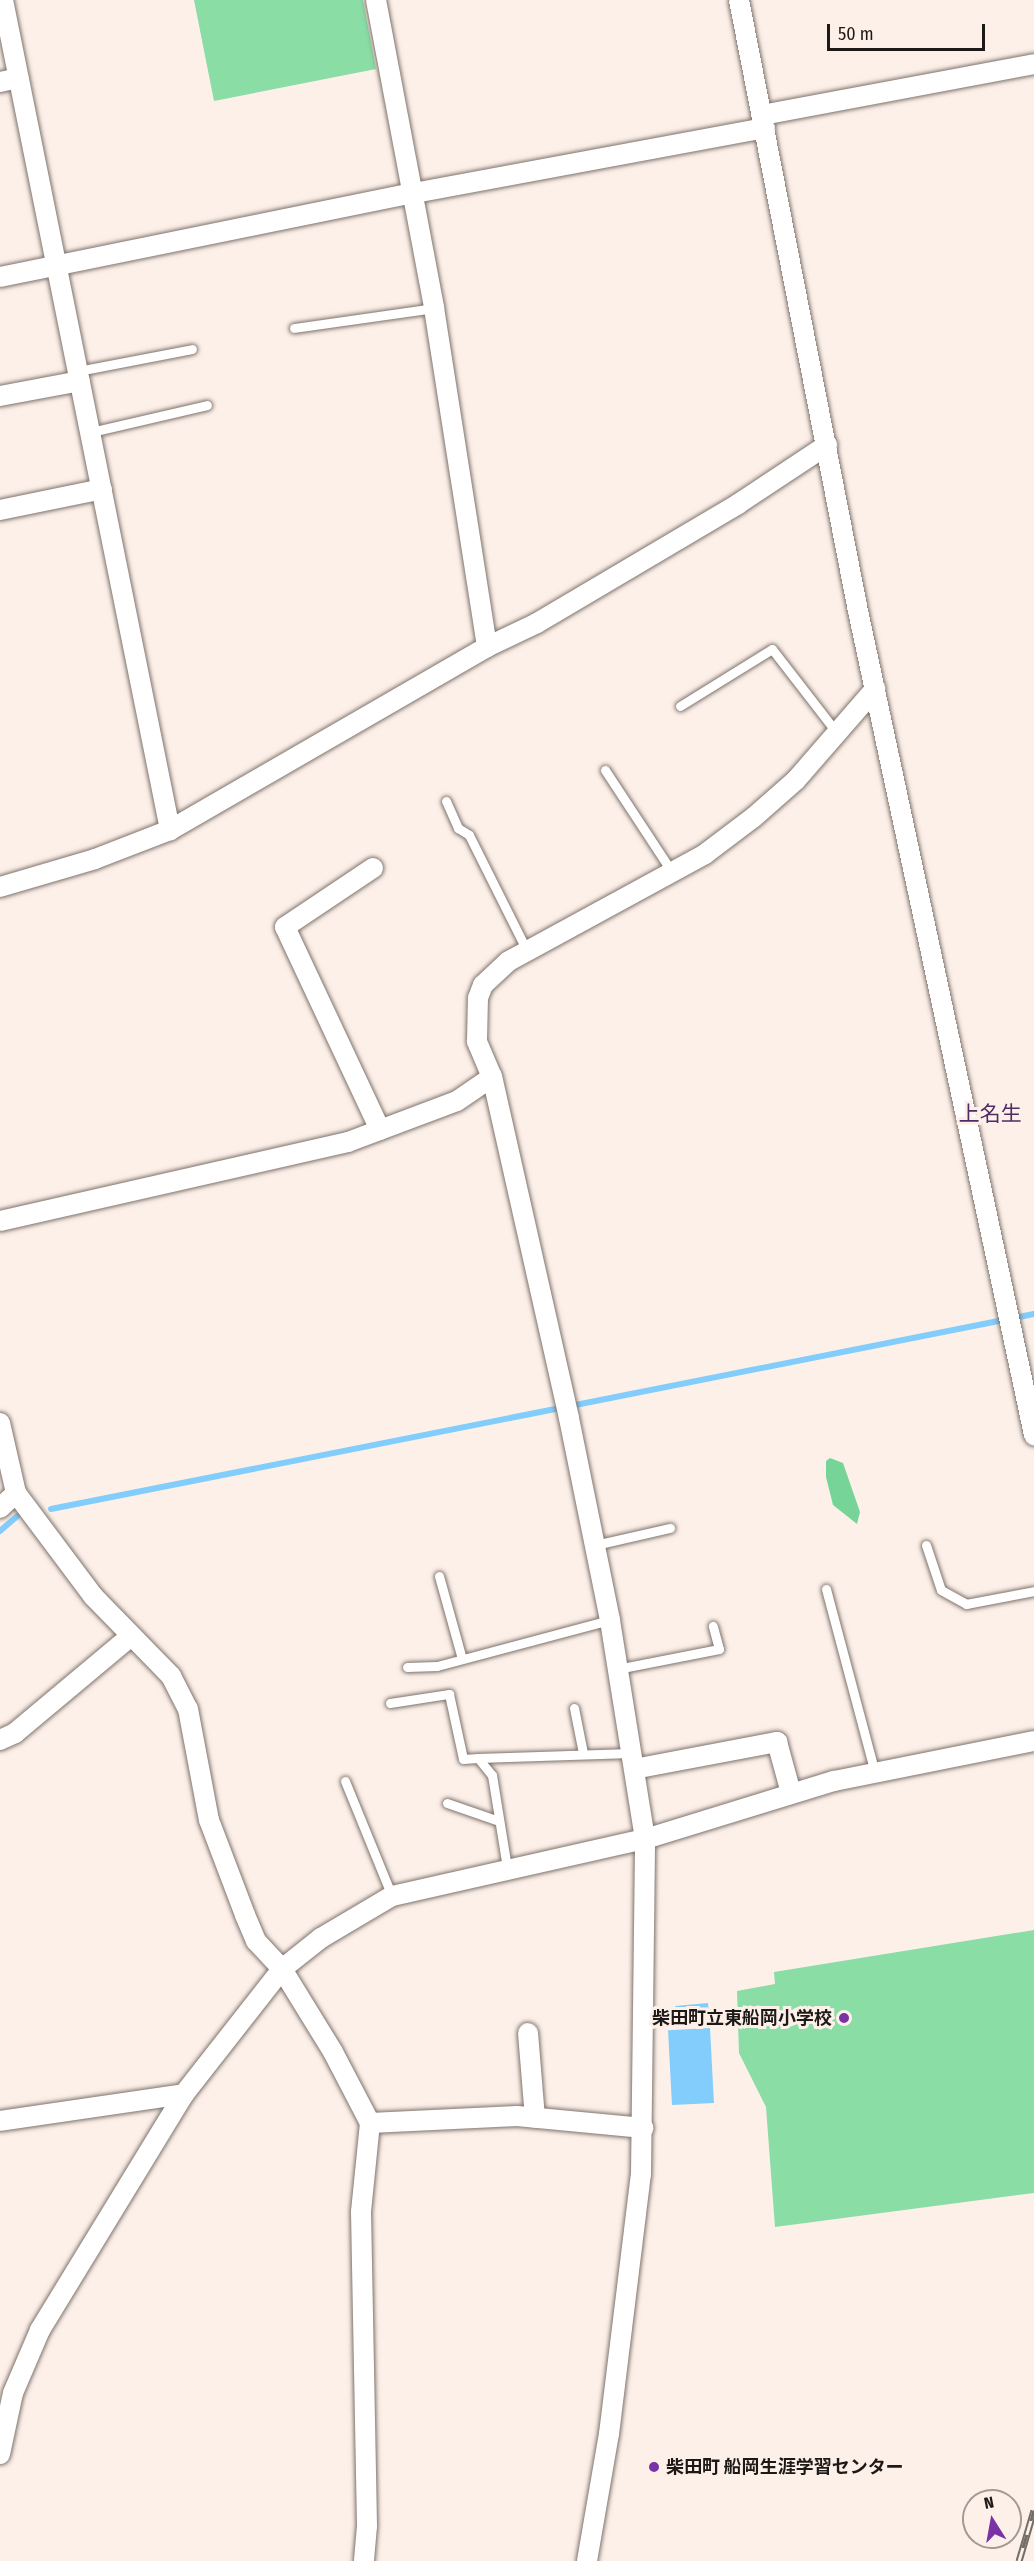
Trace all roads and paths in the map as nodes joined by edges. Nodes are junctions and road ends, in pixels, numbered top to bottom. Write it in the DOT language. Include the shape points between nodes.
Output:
graph roads {
  1 [pos="3,0"];
  2 [pos="376,0"];
  3 [pos="739,0"];
  4 [pos="1034,64"];
  5 [pos="10,80"];
  6 [pos="764,122"];
  7 [pos="414,194"];
  8 [pos="57,266"];
  9 [pos="0,277"];
  10 [pos="434,308"];
  11 [pos="294,328"];
  12 [pos="192,349"];
  13 [pos="79,376"];
  14 [pos="0,396"];
  15 [pos="207,405"];
  16 [pos="91,432"];
  17 [pos="827,445"];
  18 [pos="102,489"];
  19 [pos="0,510"];
  20 [pos="487,648"];
  21 [pos="875,689"];
  22 [pos="680,706"];
  23 [pos="837,733"];
  24 [pos="605,770"];
  25 [pos="446,801"];
  26 [pos="170,830"];
  27 [pos="373,868"];
  28 [pos="672,872"];
  29 [pos="0,887"];
  30 [pos="528,951"];
  31 [pos="492,1077"];
  32 [pos="380,1131"];
  33 [pos="0,1221"];
  34 [pos="2,1434"];
  35 [pos="1034,1435"];
  36 [pos="6,1501"];
  37 [pos="670,1528"];
  38 [pos="595,1545"];
  39 [pos="926,1545"];
  40 [pos="439,1576"];
  41 [pos="826,1589"];
  42 [pos="1034,1591"];
  43 [pos="610,1620"];
  44 [pos="713,1626"];
  45 [pos="130,1637"];
  46 [pos="462,1659"];
  47 [pos="406,1667"];
  48 [pos="617,1669"];
  49 [pos="390,1703"];
  50 [pos="574,1708"];
  51 [pos="0,1740"];
  52 [pos="1034,1741"];
  53 [pos="583,1753"];
  54 [pos="478,1758"];
  55 [pos="633,1761"];
  56 [pos="875,1773"];
  57 [pos="345,1781"];
  58 [pos="790,1793"];
  59 [pos="447,1803"];
  60 [pos="499,1821"];
  61 [pos="645,1839"];
  62 [pos="507,1868"];
  63 [pos="393,1896"];
  64 [pos="282,1969"];
  65 [pos="528,2033"];
  66 [pos="184,2094"];
  67 [pos="535,2118"];
  68 [pos="0,2121"];
  69 [pos="370,2122"];
  70 [pos="642,2128"];
  71 [pos="7,2392"];
  72 [pos="0,2454"];
  73 [pos="364,2561"];
  74 [pos="587,2561"];
  1 -- 5 [label="street"];
  2 -- 7 [label="street"];
  3 -- 6 [label="street"];
  4 -- 6 [label="street"];
  5 -- 8 [label="street"];
  6 -- 7 [label="street"];
  6 -- 17 [label="street"];
  7 -- 8 [label="street"];
  7 -- 10 [label="street"];
  8 -- 9 [label="street"];
  8 -- 13 [label="street"];
  10 -- 11 [label="lane"];
  10 -- 20 [label="street"];
  12 -- 13 [label="lane"];
  13 -- 14 [label="street"];
  13 -- 16 [label="street"];
  15 -- 16 [label="lane"];
  16 -- 18 [label="street"];
  17 -- 20 [label="street" via="738,504 537,623"];
  17 -- 21 [label="street"];
  18 -- 19 [label="street"];
  18 -- 26 [label="street"];
  20 -- 26 [label="street"];
  21 -- 23 [label="street"];
  21 -- 35 [label="street"];
  22 -- 23 [label="lane" via="772,649"];
  23 -- 28 [label="street" via="796,780 754,817 705,854"];
  24 -- 28 [label="lane"];
  25 -- 30 [label="lane" via="458,828 469,835"];
  26 -- 29 [label="street" via="94,859"];
  27 -- 32 [label="street" via="285,927"];
  28 -- 30 [label="street"];
  30 -- 31 [label="street" via="495,970 478,998 477,1041"];
  31 -- 32 [label="street" via="457,1101"];
  31 -- 38 [label="street"];
  32 -- 33 [label="street" via="348,1142"];
  34 -- 36 [label="street"];
  36 -- 45 [label="street"];
  37 -- 38 [label="lane"];
  38 -- 43 [label="street"];
  39 -- 42 [label="lane" via="941,1590 966,1604"];
  40 -- 46 [label="lane"];
  41 -- 56 [label="lane"];
  43 -- 46 [label="lane"];
  43 -- 48 [label="street"];
  44 -- 48 [label="lane" via="719,1649"];
  45 -- 51 [label="street" via="15,1732"];
  45 -- 64 [label="street" via="171,1676 188,1709 201,1786 221,1861 256,1941"];
  46 -- 47 [label="lane"];
  48 -- 55 [label="street"];
  49 -- 54 [label="lane" via="449,1694 463,1759"];
  50 -- 53 [label="lane"];
  52 -- 56 [label="street"];
  53 -- 54 [label="lane"];
  53 -- 55 [label="lane"];
  54 -- 60 [label="lane" via="492,1776"];
  55 -- 58 [label="street" via="777,1742"];
  55 -- 61 [label="street"];
  56 -- 58 [label="street"];
  57 -- 63 [label="lane"];
  58 -- 61 [label="street"];
  59 -- 60 [label="lane"];
  60 -- 62 [label="lane"];
  61 -- 62 [label="street"];
  61 -- 70 [label="street"];
  62 -- 63 [label="street"];
  63 -- 64 [label="street" via="321,1938"];
  64 -- 66 [label="street"];
  64 -- 69 [label="street"];
  65 -- 67 [label="street"];
  66 -- 68 [label="street"];
  66 -- 71 [label="street" via="40,2330"];
  67 -- 69 [label="street" via="491,2116"];
  67 -- 70 [label="street"];
  69 -- 73 [label="street" via="361,2212 367,2526"];
  70 -- 74 [label="street" via="641,2175 609,2434"];
  71 -- 72 [label="street"];
}
